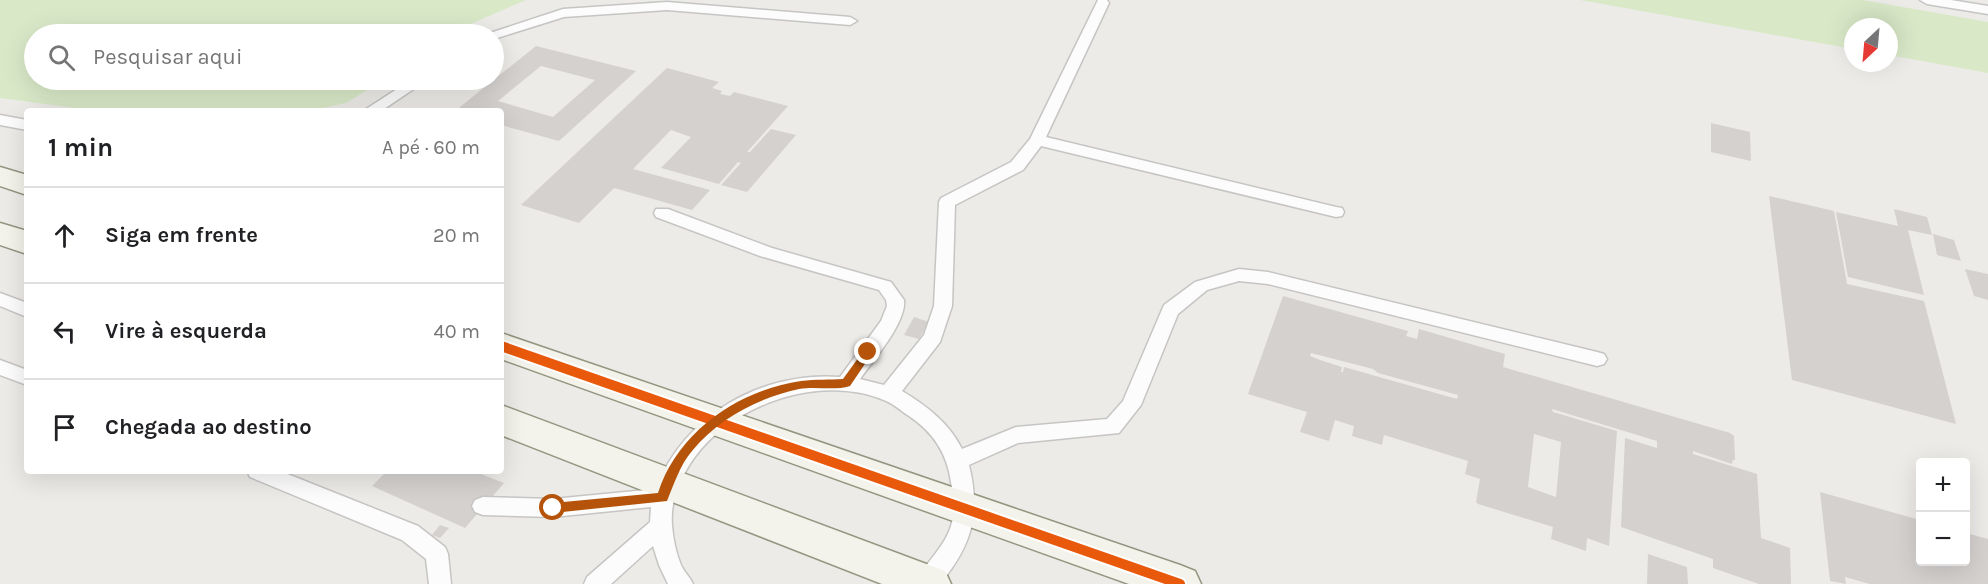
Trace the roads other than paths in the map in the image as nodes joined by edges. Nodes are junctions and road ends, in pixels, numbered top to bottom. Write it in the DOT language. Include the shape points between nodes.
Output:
graph roads {
  1 [pos="1927,0"];
  2 [pos="1102,3"];
  3 [pos="1988,10"];
  4 [pos="850,21"];
  5 [pos="504,32"];
  6 [pos="404,90"];
  7 [pos="376,108"];
  8 [pos="0,120"];
  9 [pos="24,124"];
  10 [pos="1037,140"];
  11 [pos="0,176"];
  12 [pos="24,184"];
  13 [pos="1336,212"];
  14 [pos="662,213"];
  15 [pos="0,233"];
  16 [pos="24,242"];
  17 [pos="0,299"];
  18 [pos="24,309"];
  19 [pos="504,347"];
  20 [pos="1597,359"];
  21 [pos="0,367"];
  22 [pos="24,377"];
  23 [pos="846,383"];
  24 [pos="889,393"];
  25 [pos="717,420"];
  26 [pos="504,421"];
  27 [pos="959,460"];
  28 [pos="264,474"];
  29 [pos="665,490"];
  30 [pos="483,507"];
  31 [pos="965,509"];
  32 [pos="659,527"];
  33 [pos="440,584"];
  34 [pos="595,584"];
  35 [pos="682,584"];
  36 [pos="928,584"];
  37 [pos="1180,584"];
  1 -- 3 [label="lane"];
  2 -- 10 [label="lane"];
  4 -- 5 [label="lane" via="666,6 562,14"];
  6 -- 7 [label="lane"];
  8 -- 9 [label="lane"];
  10 -- 13 [label="lane"];
  10 -- 24 [label="lane" via="1017,166 947,202 943,306 933,336"];
  11 -- 12 [label="street"];
  14 -- 23 [label="lane" via="766,252 885,286 896,305 890,321"];
  15 -- 16 [label="street"];
  17 -- 18 [label="lane"];
  19 -- 25 [label="street"];
  20 -- 27 [label="lane" via="1269,278 1239,274 1201,286 1170,310 1131,405 1112,427 1016,435"];
  21 -- 22 [label="lane"];
  23 -- 24 [label="lane"];
  23 -- 25 [label="lane" via="802,385 757,397"];
  24 -- 27 [label="lane" via="932,420"];
  25 -- 29 [label="lane" via="688,448"];
  25 -- 31 [label="street"];
  26 -- 29 [label="street"];
  27 -- 31 [label="lane"];
  28 -- 33 [label="lane" via="410,533 437,554"];
  29 -- 30 [label="lane" via="553,508"];
  29 -- 32 [label="lane"];
  29 -- 36 [label="street"];
  31 -- 36 [label="lane" via="946,560"];
  31 -- 37 [label="street"];
  32 -- 34 [label="lane"];
  32 -- 35 [label="lane" via="672,574"];
}
